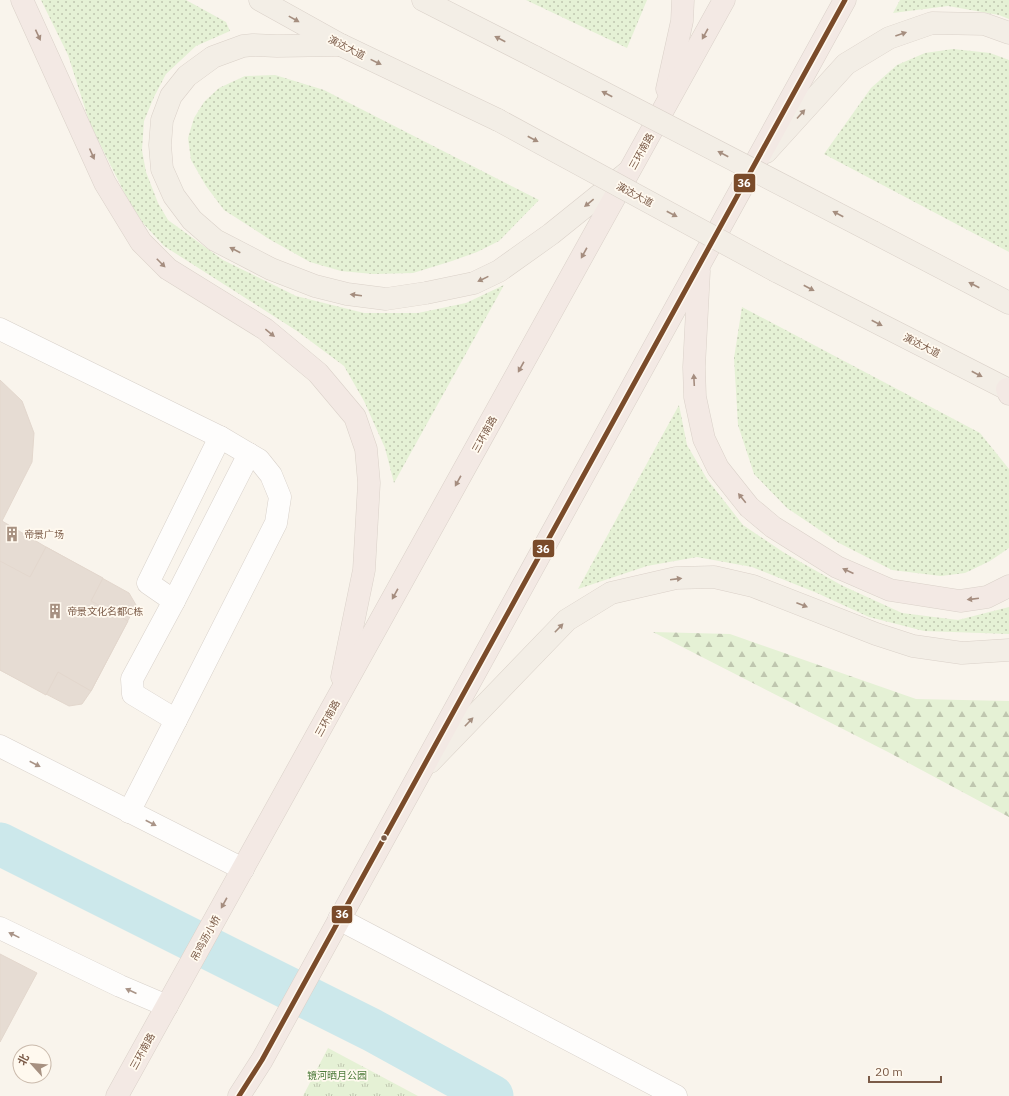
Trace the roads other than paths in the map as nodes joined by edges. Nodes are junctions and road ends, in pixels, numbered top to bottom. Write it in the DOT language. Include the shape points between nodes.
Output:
graph roads {
  1 [pos="22,0"];
  2 [pos="260,0"];
  3 [pos="423,0"];
  4 [pos="683,0"];
  5 [pos="724,0"];
  6 [pos="845,0"];
  7 [pos="1009,33"];
  8 [pos="341,45"];
  9 [pos="662,111"];
  10 [pos="756,163"];
  11 [pos="630,170"];
  12 [pos="700,265"];
  13 [pos="1009,303"];
  14 [pos="0,328"];
  15 [pos="1008,391"];
  16 [pos="220,437"];
  17 [pos="249,454"];
  18 [pos="1009,586"];
  19 [pos="174,601"];
  20 [pos="1009,650"];
  21 [pos="338,698"];
  22 [pos="176,720"];
  23 [pos="0,746"];
  24 [pos="422,770"];
  25 [pos="129,812"];
  26 [pos="243,869"];
  27 [pos="340,919"];
  28 [pos="0,928"];
  29 [pos="167,1006"];
  30 [pos="117,1096"];
  31 [pos="238,1096"];
  32 [pos="676,1096"];
  1 -- 21 [label="highway, one-way" via="105,183 140,242 168,269 271,334 318,373 355,418 366,449 369,483 364,570"];
  2 -- 8 [label="main road, 演达大道, one-way"];
  13 -- 3 [label="main road, one-way, bridge"];
  4 -- 9 [label="highway" via="682,21"];
  5 -- 9 [label="highway, 三环南路, one-way"];
  6 -- 10 [label="highway"];
  10 -- 7 [label="main road, one-way" via="846,64 889,38 932,23 984,24"];
  11 -- 8 [label="main road, one-way" via="552,234 499,271 474,283 386,299 347,294 315,286 271,269 215,240 192,220 174,196 162,169 162,120 171,96 187,76 212,57 253,45"];
  8 -- 15 [label="main road, 演达大道, one-way, bridge" via="498,120"];
  9 -- 11 [label="highway, 三环南路"];
  10 -- 12 [label="highway"];
  11 -- 21 [label="highway, 三环南路, one-way"];
  18 -- 12 [label="highway, one-way" via="987,597 960,601 890,590 837,566 773,527 749,507 718,468 704,439 695,397 694,367"];
  12 -- 24 [label="highway"];
  14 -- 16 [label="street"];
  16 -- 17 [label="street"];
  16 -- 19 [label="street" via="148,583"];
  17 -- 19 [label="street"];
  17 -- 22 [label="street" via="259,460 272,475 280,497 276,523"];
  19 -- 22 [label="street" via="132,679 133,694"];
  24 -- 20 [label="main road, one-way" via="568,620 611,593 676,578 714,578 753,586 913,646 962,653"];
  21 -- 26 [label="highway, 三环南路"];
  22 -- 25 [label="street"];
  23 -- 25 [label="street, one-way"];
  24 -- 27 [label="highway"];
  25 -- 26 [label="street, one-way"];
  26 -- 29 [label="highway, 吊鸡沥小桥, one-way"];
  27 -- 31 [label="highway" via="262,1060"];
  27 -- 32 [label="street"];
  29 -- 28 [label="street, one-way"];
  29 -- 30 [label="highway, 三环南路"];
}
